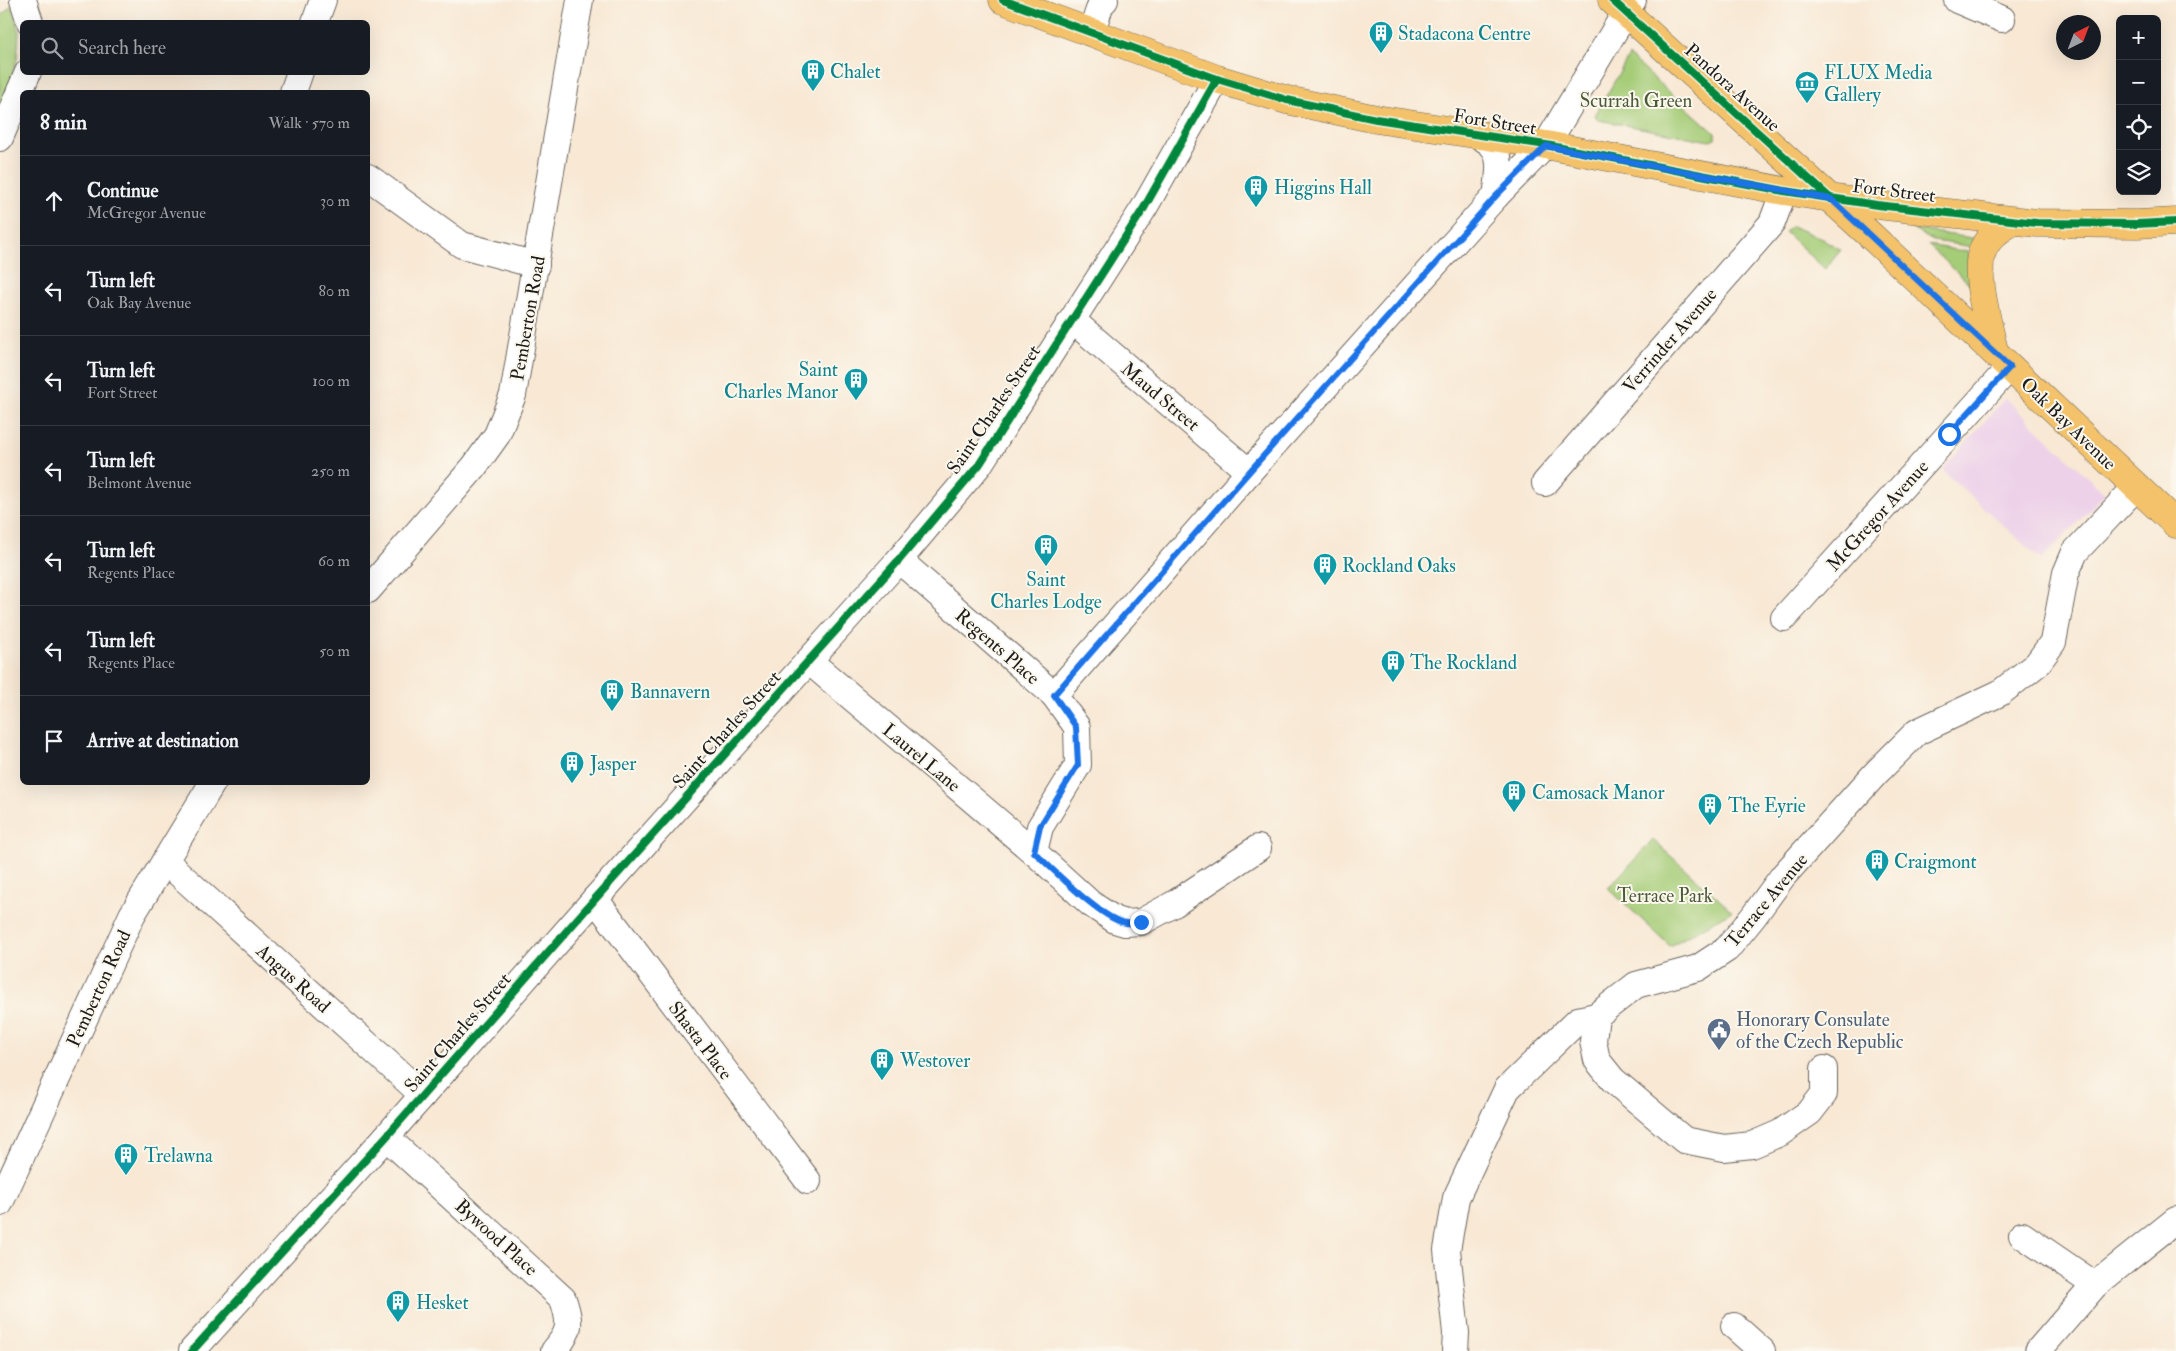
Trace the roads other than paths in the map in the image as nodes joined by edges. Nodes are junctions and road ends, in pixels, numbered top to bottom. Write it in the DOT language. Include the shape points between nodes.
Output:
graph roads {
  1 [pos="23,0"];
  2 [pos="323,0"];
  3 [pos="580,0"];
  4 [pos="1003,0"];
  5 [pos="1105,0"];
  6 [pos="1957,0"];
  7 [pos="1623,4"];
  8 [pos="2002,19"];
  9 [pos="29,20"];
  10 [pos="316,20"];
  11 [pos="1091,34"];
  12 [pos="27,75"];
  13 [pos="299,75"];
  14 [pos="1217,79"];
  15 [pos="20,90"];
  16 [pos="294,90"];
  17 [pos="20,91"];
  18 [pos="1478,135"];
  19 [pos="0,138"];
  20 [pos="1546,146"];
  21 [pos="370,178"];
  22 [pos="1784,191"];
  23 [pos="1496,196"];
  24 [pos="1831,199"];
  25 [pos="2014,221"];
  26 [pos="2176,222"];
  27 [pos="536,265"];
  28 [pos="1072,320"];
  29 [pos="2002,359"];
  30 [pos="1249,472"];
  31 [pos="1545,483"];
  32 [pos="2136,487"];
  33 [pos="2176,524"];
  34 [pos="899,560"];
  35 [pos="370,588"];
  36 [pos="1784,618"];
  37 [pos="809,661"];
  38 [pos="1054,695"];
  39 [pos="211,785"];
  40 [pos="1258,848"];
  41 [pos="1034,852"];
  42 [pos="165,861"];
  43 [pos="595,899"];
  44 [pos="1596,1016"];
  45 [pos="1824,1069"];
  46 [pos="423,1095"];
  47 [pos="386,1136"];
  48 [pos="808,1181"];
  49 [pos="0,1202"];
  50 [pos="2176,1220"];
  51 [pos="2022,1235"];
  52 [pos="2095,1285"];
  53 [pos="1734,1326"];
  54 [pos="192,1351"];
  55 [pos="554,1351"];
  56 [pos="1455,1351"];
  57 [pos="1762,1351"];
  58 [pos="2038,1351"];
  1 -- 9 [label="street"];
  2 -- 10 [label="street"];
  3 -- 27 [label="street, Pemberton Road"];
  4 -- 11 [label="main road, Fort Street"];
  5 -- 11 [label="street"];
  6 -- 8 [label="street"];
  7 -- 20 [label="street"];
  7 -- 24 [label="main road, Pandora Avenue"];
  11 -- 14 [label="main road, Fort Street"];
  12 -- 15 [label="street"];
  13 -- 16 [label="street"];
  14 -- 18 [label="main road, Fort Street" via="1296,102"];
  14 -- 28 [label="street, Saint Charles Street" via="1144,208"];
  17 -- 19 [label="street"];
  18 -- 20 [label="main road, Fort Street"];
  18 -- 23 [label="street" via="1492,145 1498,158"];
  20 -- 22 [label="main road, Fort Street"];
  20 -- 23 [label="street"];
  21 -- 27 [label="street" via="462,245"];
  22 -- 24 [label="main road, Fort Street"];
  22 -- 31 [label="street, Verrinder Avenue" via="1772,223"];
  23 -- 30 [label="street"];
  24 -- 25 [label="main road, Fort Street"];
  24 -- 29 [label="main road, Oak Bay Avenue"];
  25 -- 26 [label="main road, Fort Street" via="2069,224"];
  25 -- 29 [label="main road" via="1996,231 1982,252 1978,266"];
  27 -- 35 [label="street, Pemberton Road" via="513,395 497,435 474,467"];
  28 -- 30 [label="street, Maud Street"];
  28 -- 34 [label="street, Saint Charles Street" via="979,465"];
  29 -- 32 [label="main road, Oak Bay Avenue"];
  29 -- 36 [label="street, McGregor Avenue"];
  30 -- 38 [label="street"];
  32 -- 33 [label="main road, Oak Bay Avenue"];
  32 -- 44 [label="street, Terrace Avenue" via="2075,552 2066,573 2053,642 2037,664 2000,693 1917,732 1782,876 1727,949 1698,968 1636,986"];
  34 -- 37 [label="street, Saint Charles Street"];
  34 -- 38 [label="street, Regents Place"];
  37 -- 41 [label="street, Laurel Lane"];
  37 -- 43 [label="street, Saint Charles Street"];
  38 -- 41 [label="street, Regents Place" via="1076,727 1078,765 1040,826"];
  39 -- 42 [label="street, Pemberton Road"];
  40 -- 41 [label="street" via="1174,904 1141,922 1125,924 1091,904"];
  42 -- 46 [label="street, Angus Road"];
  42 -- 49 [label="street, Pemberton Road" via="132,915"];
  43 -- 46 [label="street, Saint Charles Street"];
  43 -- 48 [label="street, Shasta Place"];
  44 -- 45 [label="street" via="1593,1040 1597,1060 1613,1080 1684,1140 1724,1148 1752,1145 1780,1133 1810,1112 1824,1094"];
  44 -- 56 [label="street, Terrace Avenue" via="1578,1020 1507,1089 1456,1198 1446,1250 1456,1333"];
  46 -- 47 [label="street, Saint Charles Street"];
  47 -- 54 [label="street, Saint Charles Street"];
  47 -- 55 [label="street, Bywood Place" via="563,1299 569,1318 565,1338"];
  50 -- 52 [label="street"];
  51 -- 52 [label="street"];
  52 -- 58 [label="street"];
  53 -- 57 [label="street"];
}
